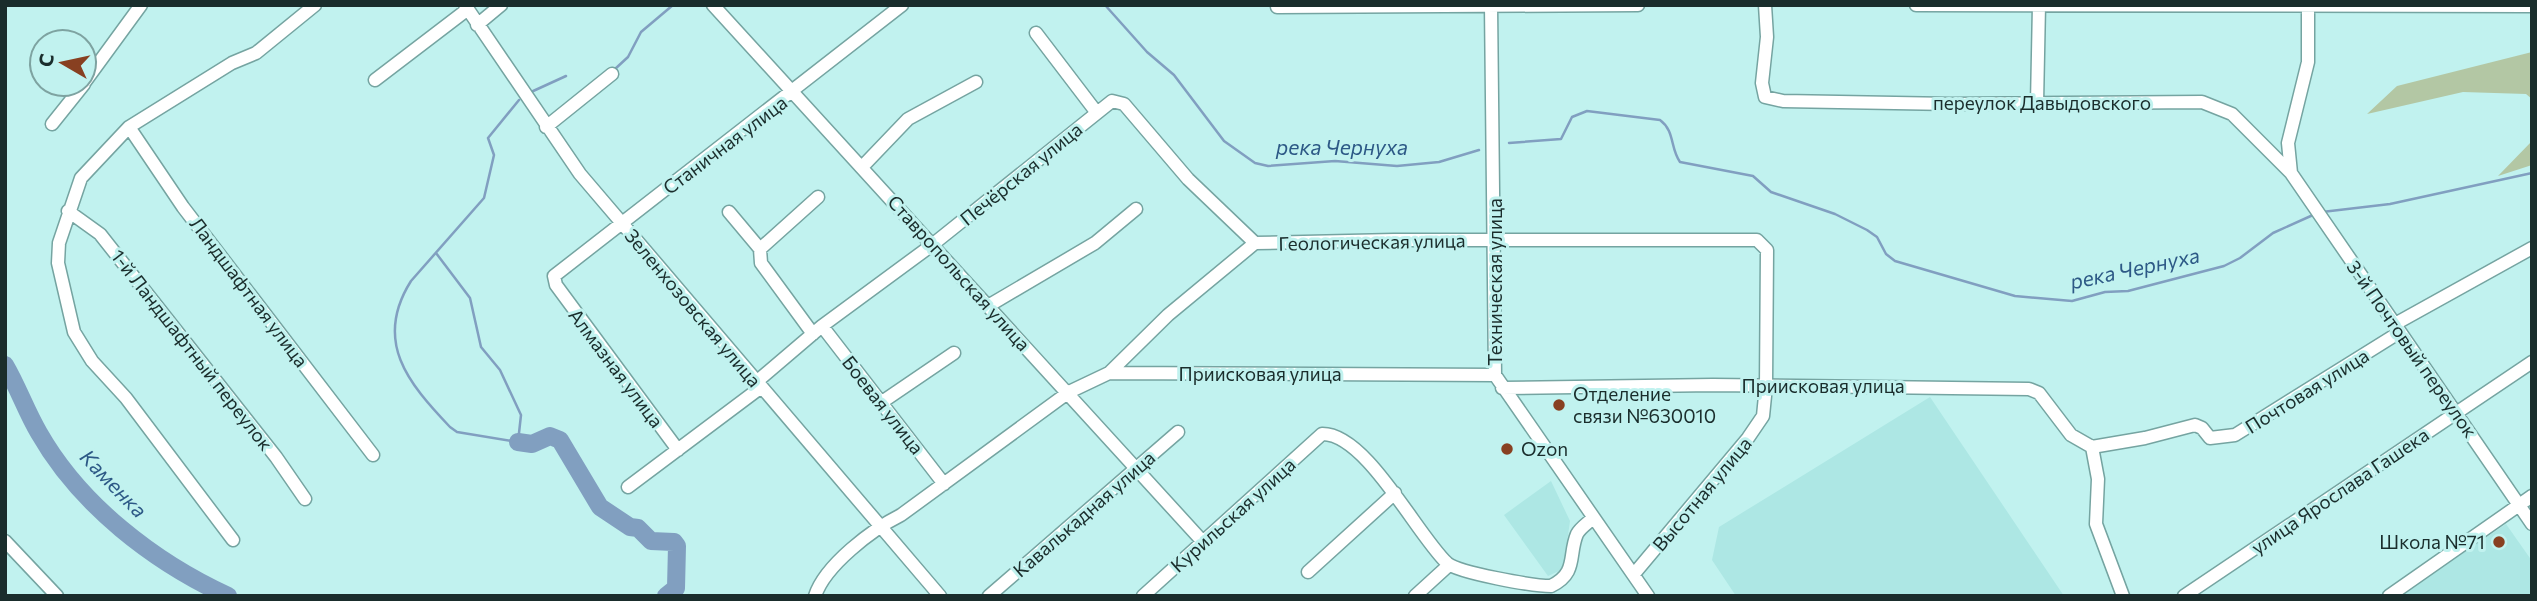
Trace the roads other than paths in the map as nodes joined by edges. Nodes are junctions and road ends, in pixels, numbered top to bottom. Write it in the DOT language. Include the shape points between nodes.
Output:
graph roads {
  1 [pos="141,5"];
  2 [pos="315,5"];
  3 [pos="501,5"];
  4 [pos="713,5"];
  5 [pos="902,5"];
  6 [pos="1639,5"];
  7 [pos="1765,5"];
  8 [pos="1916,5"];
  9 [pos="1491,6"];
  10 [pos="2039,6"];
  11 [pos="2308,6"];
  12 [pos="2530,6"];
  13 [pos="466,7"];
  14 [pos="1277,7"];
  15 [pos="477,25"];
  16 [pos="1036,33"];
  17 [pos="98,65"];
  18 [pos="612,74"];
  19 [pos="374,80"];
  20 [pos="976,82"];
  21 [pos="794,92"];
  22 [pos="73,98"];
  23 [pos="2037,103"];
  24 [pos="1097,113"];
  25 [pos="52,124"];
  26 [pos="129,127"];
  27 [pos="546,127"];
  28 [pos="863,166"];
  29 [pos="2291,173"];
  30 [pos="818,197"];
  31 [pos="1136,209"];
  32 [pos="68,211"];
  33 [pos="729,212"];
  34 [pos="622,223"];
  35 [pos="1495,241"];
  36 [pos="1255,243"];
  37 [pos="1763,243"];
  38 [pos="932,245"];
  39 [pos="2532,248"];
  40 [pos="760,249"];
  41 [pos="555,285"];
  42 [pos="988,306"];
  43 [pos="2398,328"];
  44 [pos="818,330"];
  45 [pos="954,353"];
  46 [pos="2532,362"];
  47 [pos="1109,373"];
  48 [pos="1495,375"];
  49 [pos="758,385"];
  50 [pos="1766,386"];
  51 [pos="1502,388"];
  52 [pos="1069,392"];
  53 [pos="882,402"];
  54 [pos="2456,413"];
  55 [pos="1178,432"];
  56 [pos="2092,447"];
  57 [pos="678,450"];
  58 [pos="373,455"];
  59 [pos="1138,467"];
  60 [pos="944,484"];
  61 [pos="628,487"];
  62 [pos="1395,493"];
  63 [pos="2532,496"];
  64 [pos="306,499"];
  65 [pos="2519,505"];
  66 [pos="1593,519"];
  67 [pos="2532,524"];
  68 [pos="880,526"];
  69 [pos="233,540"];
  70 [pos="5,541"];
  71 [pos="1204,543"];
  72 [pos="1449,565"];
  73 [pos="1308,572"];
  74 [pos="1634,575"];
  75 [pos="1549,591"];
  76 [pos="57,596"];
  77 [pos="815,596"];
  78 [pos="940,596"];
  79 [pos="989,596"];
  80 [pos="1143,596"];
  81 [pos="1415,596"];
  82 [pos="1648,596"];
  83 [pos="2123,596"];
  84 [pos="2184,596"];
  85 [pos="2389,596"];
  1 -- 17 [label="street"];
  2 -- 26 [label="street" via="256,53 192,86"];
  3 -- 15 [label="street"];
  4 -- 21 [label="street, Ставропольская улица"];
  5 -- 21 [label="street, Станичная улица"];
  6 -- 9 [label="street"];
  7 -- 23 [label="street, переулок Давыдовского" via="1765,96 1796,101"];
  8 -- 10 [label="street"];
  9 -- 14 [label="street"];
  9 -- 35 [label="street, Техническая улица"];
  10 -- 11 [label="street"];
  10 -- 23 [label="street"];
  11 -- 12 [label="street"];
  11 -- 29 [label="street" via="2308,62 2288,144"];
  13 -- 15 [label="street, Зеленхозовская улица"];
  13 -- 19 [label="street"];
  15 -- 27 [label="street, Зеленхозовская улица"];
  16 -- 24 [label="street"];
  18 -- 27 [label="street"];
  20 -- 28 [label="street" via="908,119"];
  21 -- 28 [label="street, Ставропольская улица"];
  21 -- 34 [label="street, Станичная улица"];
  22 -- 25 [label="street"];
  23 -- 29 [label="street, переулок Давыдовского" via="2203,102 2218,106 2241,122"];
  24 -- 36 [label="street, Печёрская улица" via="1112,102 1124,104 1188,178"];
  24 -- 38 [label="street, Печёрская улица"];
  26 -- 32 [label="street" via="81,178"];
  26 -- 58 [label="street, Ландшафтная улица" via="183,207"];
  27 -- 34 [label="street, Зеленхозовская улица"];
  28 -- 38 [label="street, Ставропольская улица"];
  29 -- 43 [label="street, 3-й Почтовый переулок"];
  30 -- 40 [label="street"];
  31 -- 42 [label="street" via="1095,243"];
  32 -- 64 [label="street, 1-й Ландшафтный переулок" via="100,233"];
  32 -- 69 [label="street" via="58,263 74,332"];
  33 -- 40 [label="street, Боевая улица"];
  34 -- 41 [label="street, Станичная улица" via="559,270"];
  34 -- 49 [label="street, Зеленхозовская улица"];
  35 -- 36 [label="street, Геологическая улица"];
  35 -- 37 [label="street, Геологическая улица" via="1729,238"];
  35 -- 48 [label="street, Техническая улица"];
  36 -- 47 [label="street, Геологическая улица" via="1168,315"];
  37 -- 50 [label="street, Высотная улица" via="1767,250"];
  38 -- 42 [label="street, Ставропольская улица"];
  38 -- 44 [label="street, Печёрская улица"];
  39 -- 43 [label="street, Почтовая улица"];
  40 -- 44 [label="street, Боевая улица" via="761,263"];
  41 -- 57 [label="street, Алмазная улица"];
  42 -- 52 [label="street, Ставропольская улица"];
  43 -- 54 [label="street, 3-й Почтовый переулок"];
  43 -- 56 [label="street, Почтовая улица" via="2235,435 2210,438 2195,425"];
  44 -- 49 [label="street, Печёрская улица"];
  44 -- 53 [label="street, Боевая улица"];
  45 -- 53 [label="street"];
  46 -- 54 [label="street, улица Ярослава Гашека"];
  47 -- 48 [label="street, Приисковая улица"];
  47 -- 52 [label="street, Геологическая улица"];
  48 -- 51 [label="street, Техническая улица"];
  49 -- 57 [label="street, Печёрская улица"];
  49 -- 68 [label="street, Зеленхозовская улица"];
  50 -- 51 [label="street, Приисковая улица"];
  50 -- 56 [label="street, Приисковая улица" via="2017,386 2039,393 2071,435"];
  50 -- 74 [label="street, Высотная улица" via="1758,427"];
  51 -- 66 [label="street, Техническая улица"];
  52 -- 59 [label="street, Ставропольская улица"];
  52 -- 60 [label="street, Геологическая улица"];
  53 -- 60 [label="street, Боевая улица"];
  54 -- 65 [label="street, 3-й Почтовый переулок"];
  54 -- 84 [label="street, улица Ярослава Гашека"];
  55 -- 59 [label="street, Кавалькадная улица"];
  56 -- 83 [label="street" via="2098,478 2096,524"];
  57 -- 61 [label="street, Печёрская улица"];
  59 -- 71 [label="street, Ставропольская улица"];
  59 -- 79 [label="street, Кавалькадная улица"];
  60 -- 68 [label="street, Геологическая улица"];
  62 -- 71 [label="street, Курильская улица" via="1341,439 1322,434"];
  62 -- 72 [label="street"];
  62 -- 73 [label="street"];
  63 -- 65 [label="street"];
  65 -- 67 [label="street, 3-й Почтовый переулок"];
  65 -- 85 [label="street"];
  66 -- 74 [label="street, Техническая улица"];
  66 -- 75 [label="street" via="1578,531 1568,572"];
  68 -- 77 [label="street, Геологическая улица" via="826,574"];
  68 -- 78 [label="street, Зеленхозовская улица"];
  70 -- 76 [label="street"];
  71 -- 80 [label="street, Курильская улица"];
  72 -- 75 [label="street"];
  72 -- 81 [label="street"];
  74 -- 82 [label="street, Техническая улица"];
}
